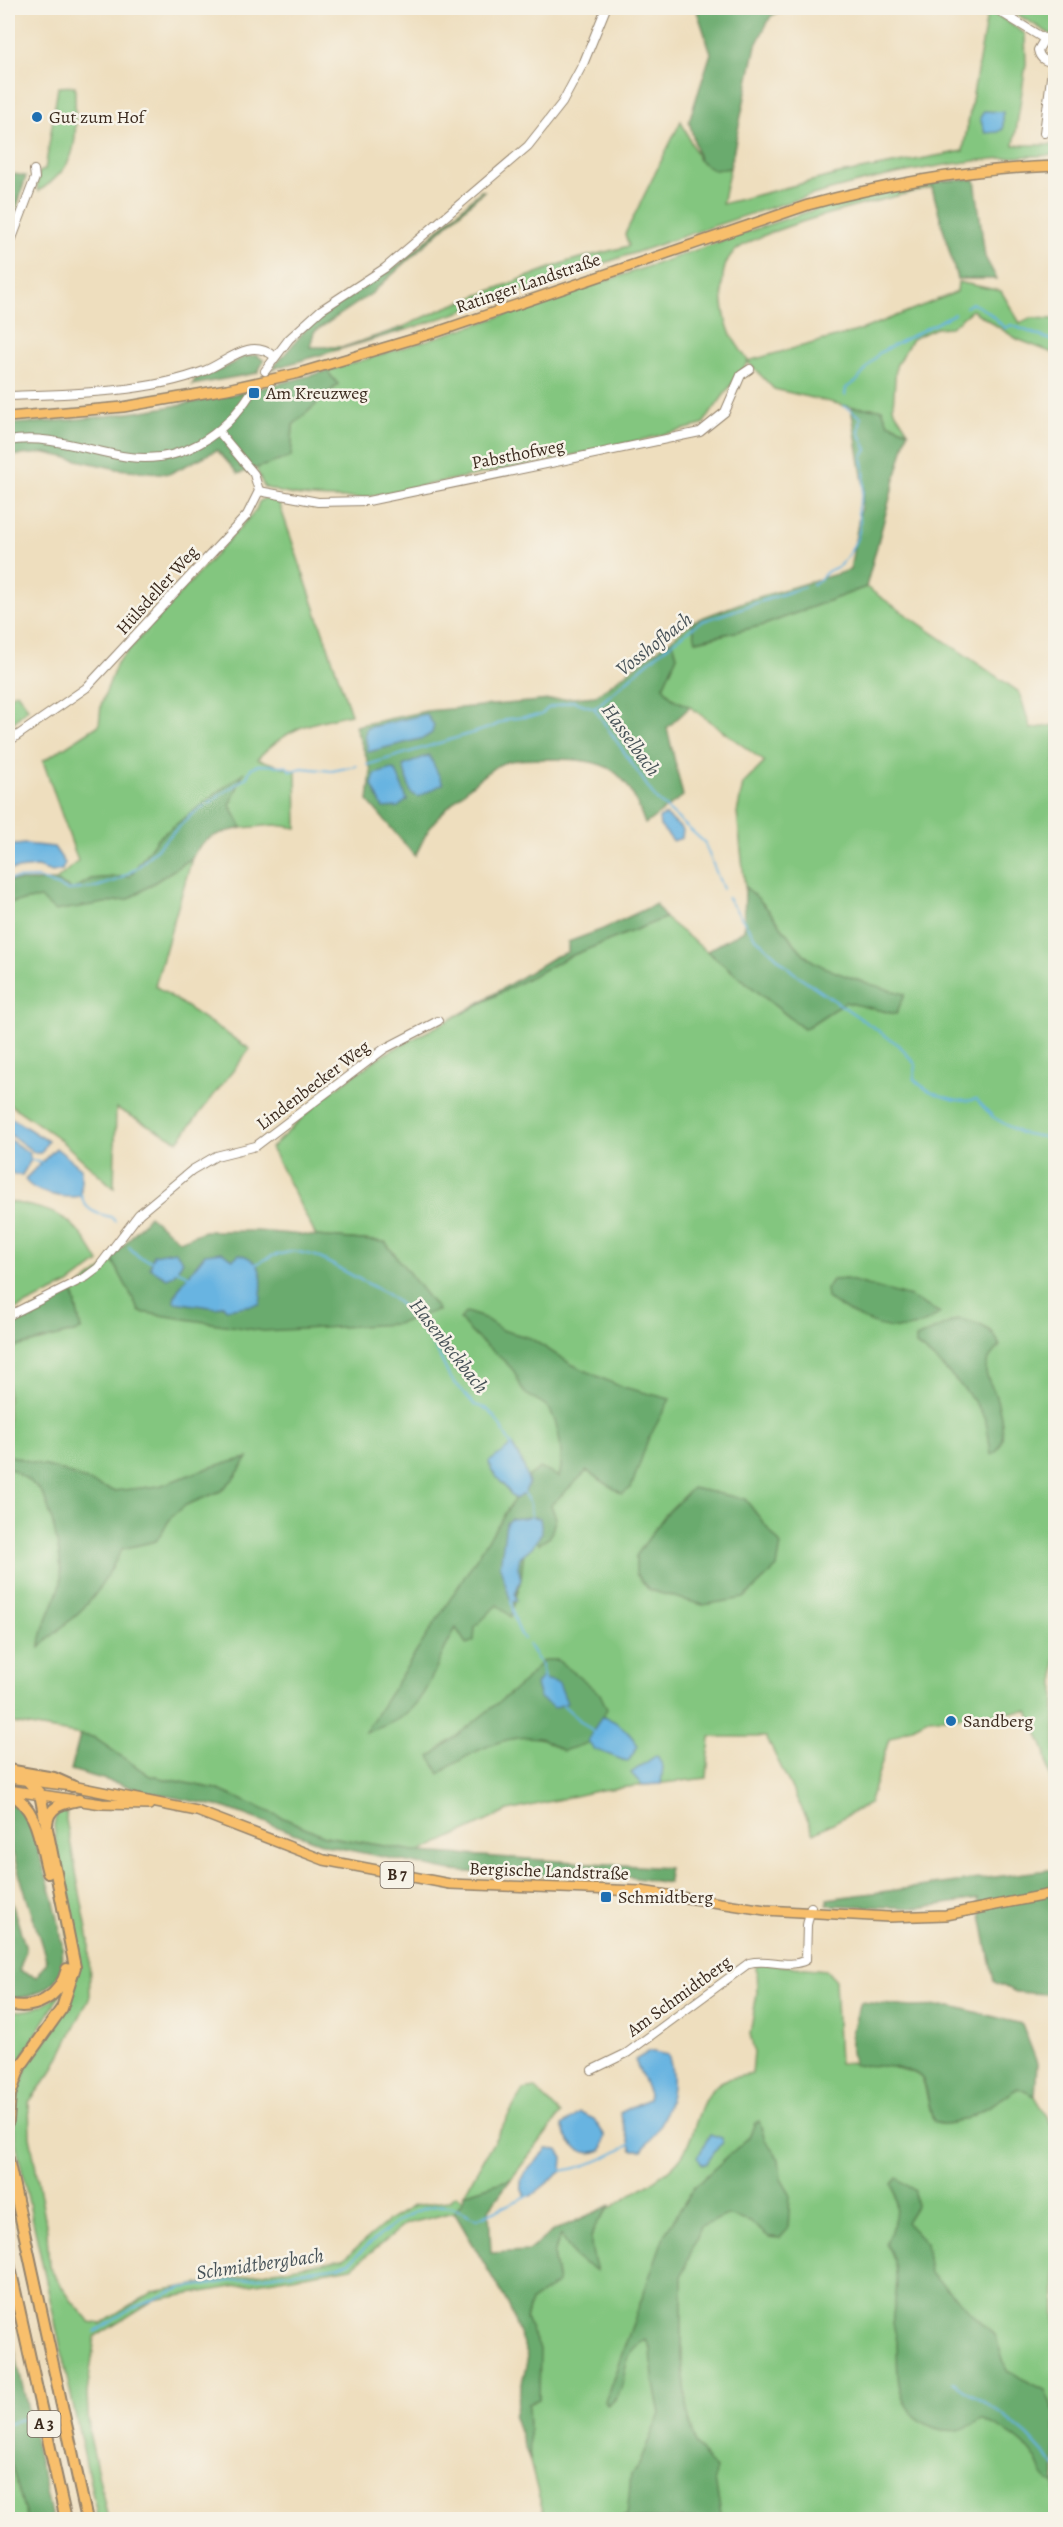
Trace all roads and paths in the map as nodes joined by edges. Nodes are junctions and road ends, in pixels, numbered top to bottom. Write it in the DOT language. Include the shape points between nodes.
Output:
graph roads {
  1 [pos="606,8"];
  2 [pos="994,8"];
  3 [pos="1045,39"];
  4 [pos="1056,46"];
  5 [pos="1054,62"];
  6 [pos="1044,133"];
  7 [pos="1056,166"];
  8 [pos="34,170"];
  9 [pos="8,249"];
  10 [pos="274,356"];
  11 [pos="750,369"];
  12 [pos="265,371"];
  13 [pos="252,393"];
  14 [pos="8,396"];
  15 [pos="8,417"];
  16 [pos="219,432"];
  17 [pos="8,441"];
  18 [pos="259,491"];
  19 [pos="8,742"];
  20 [pos="438,1021"];
  21 [pos="8,1316"];
  22 [pos="8,1770"];
  23 [pos="8,1778"];
  24 [pos="28,1781"];
  25 [pos="72,1786"];
  26 [pos="8,1790"];
  27 [pos="40,1794"];
  28 [pos="79,1800"];
  29 [pos="157,1804"];
  30 [pos="47,1829"];
  31 [pos="1056,1893"];
  32 [pos="810,1911"];
  33 [pos="8,2004"];
  34 [pos="592,2070"];
  35 [pos="8,2121"];
  36 [pos="8,2159"];
  37 [pos="8,2259"];
  38 [pos="66,2520"];
  39 [pos="87,2520"];
  1 -- 10 [label="street" via="562,103 528,146 385,268 321,310"];
  2 -- 3 [label="street"];
  3 -- 4 [label="street"];
  3 -- 5 [label="street" via="1038,50 1040,56"];
  5 -- 6 [label="street"];
  7 -- 15 [label="main road, Ratinger Landstraße" via="956,173 808,205 437,332 299,373 123,407"];
  8 -- 9 [label="street" via="35,178"];
  10 -- 12 [label="street"];
  10 -- 14 [label="street" via="262,350 243,350 205,371 177,379 138,386"];
  11 -- 18 [label="street, Pabsthofweg" via="741,375 725,412 700,432 359,502 318,502"];
  13 -- 16 [label="street"];
  16 -- 17 [label="street" via="190,449 153,458 129,457 50,440"];
  16 -- 18 [label="street" via="254,474"];
  18 -- 19 [label="street, Hülsdeller Weg" via="247,515 86,688"];
  20 -- 21 [label="street, Lindenbecker Weg" via="384,1049 256,1146 216,1156 192,1170 139,1214 98,1268"];
  22 -- 25 [label="highway" via="54,1778"];
  23 -- 24 [label="main road, Bergische Landstraße / B 7"];
  24 -- 25 [label="main road, Bergische Landstraße / B 7"];
  24 -- 27 [label="highway"];
  25 -- 29 [label="main road, Bergische Landstraße / B 7"];
  26 -- 27 [label="main road, Bergische Landstraße / B 7"];
  26 -- 33 [label="highway" via="32,1813 68,1948 65,1975 52,1995 30,2006"];
  27 -- 28 [label="main road, Bergische Landstraße / B 7"];
  27 -- 30 [label="highway"];
  28 -- 29 [label="main road, Bergische Landstraße / B 7" via="120,1806"];
  28 -- 30 [label="highway" via="55,1808 48,1817"];
  29 -- 32 [label="main road, Bergische Landstraße / B 7" via="211,1815 324,1860 422,1880 468,1886 652,1892 765,1910"];
  30 -- 35 [label="highway" via="75,1967 62,2008 20,2067 10,2095"];
  31 -- 32 [label="main road, Bergische Landstraße / B 7" via="932,1917"];
  32 -- 34 [label="street, Am Schmidtberg" via="806,1960 790,1965 749,1963 627,2053"];
  36 -- 39 [label="highway, A 3"];
  37 -- 38 [label="highway, A 3"];
}
